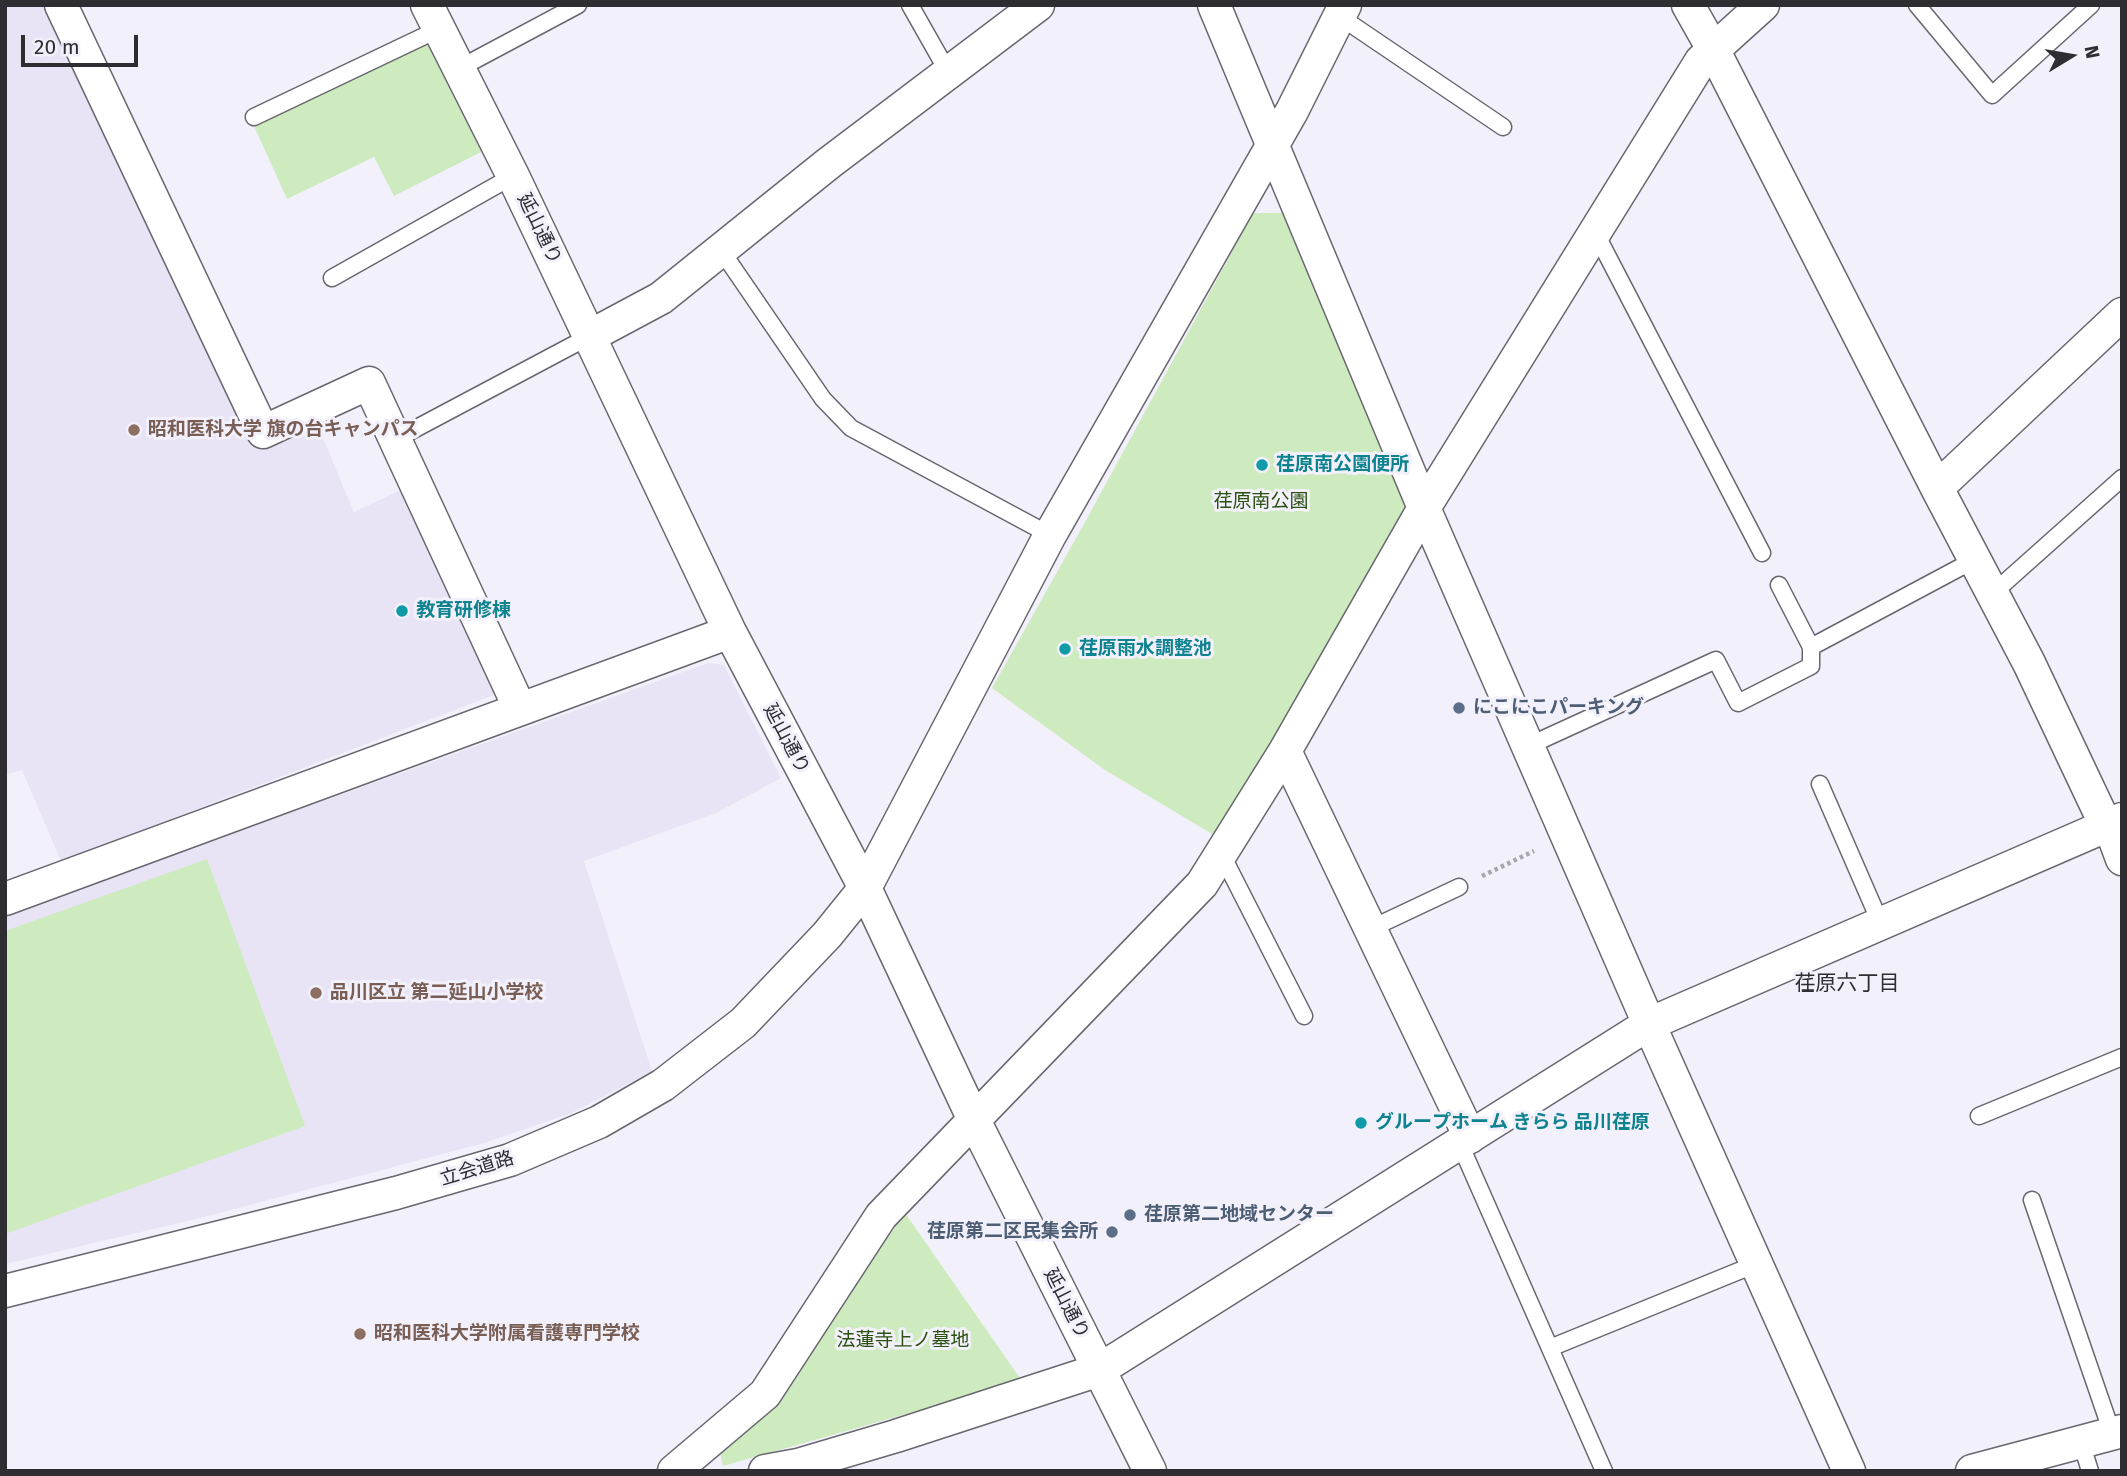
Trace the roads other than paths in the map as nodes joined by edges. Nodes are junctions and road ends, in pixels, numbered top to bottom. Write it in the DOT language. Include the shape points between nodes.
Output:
graph roads {
  1 [pos="61,5"];
  2 [pos="579,5"];
  3 [pos="910,5"];
  4 [pos="1038,5"];
  5 [pos="1214,5"];
  6 [pos="1688,5"];
  7 [pos="1763,5"];
  8 [pos="1917,5"];
  9 [pos="2091,5"];
  10 [pos="1343,10"];
  11 [pos="433,17"];
  12 [pos="1714,51"];
  13 [pos="458,69"];
  14 [pos="948,72"];
  15 [pos="254,117"];
  16 [pos="1503,127"];
  17 [pos="1273,145"];
  18 [pos="513,176"];
  19 [pos="1595,232"];
  20 [pos="721,250"];
  21 [pos="332,278"];
  22 [pos="2122,314"];
  23 [pos="590,335"];
  24 [pos="396,439"];
  25 [pos="2122,478"];
  26 [pos="1937,488"];
  27 [pos="1424,508"];
  28 [pos="1050,535"];
  29 [pos="1762,553"];
  30 [pos="1974,560"];
  31 [pos="1779,585"];
  32 [pos="1992,594"];
  33 [pos="730,632"];
  34 [pos="1811,647"];
  35 [pos="520,709"];
  36 [pos="1528,746"];
  37 [pos="1284,751"];
  38 [pos="1820,784"];
  39 [pos="2114,822"];
  40 [pos="1221,853"];
  41 [pos="2122,859"];
  42 [pos="1460,887"];
  43 [pos="864,888"];
  44 [pos="5,899"];
  45 [pos="1880,922"];
  46 [pos="1370,929"];
  47 [pos="1304,1016"];
  48 [pos="1649,1024"];
  49 [pos="2122,1057"];
  50 [pos="1979,1116"];
  51 [pos="974,1120"];
  52 [pos="1465,1141"];
  53 [pos="2032,1200"];
  54 [pos="1756,1264"];
  55 [pos="5,1291"];
  56 [pos="1550,1348"];
  57 [pos="1099,1370"];
  58 [pos="2117,1432"];
  59 [pos="2085,1456"];
  60 [pos="674,1471"];
  61 [pos="765,1471"];
  62 [pos="1150,1471"];
  63 [pos="1604,1471"];
  64 [pos="1849,1471"];
  65 [pos="1972,1471"];
  1 -- 24 [label="street" via="263,432 369,383"];
  2 -- 13 [label="lane"];
  3 -- 14 [label="lane"];
  4 -- 14 [label="street"];
  5 -- 17 [label="street"];
  6 -- 12 [label="street"];
  7 -- 12 [label="street"];
  8 -- 9 [label="lane" via="1992,95"];
  10 -- 16 [label="lane"];
  10 -- 17 [label="street, 立会道路"];
  11 -- 13 [label="street, 延山通り"];
  11 -- 15 [label="lane"];
  12 -- 19 [label="street" via="1701,61"];
  12 -- 26 [label="street"];
  13 -- 18 [label="street, 延山通り"];
  14 -- 20 [label="street"];
  17 -- 27 [label="street"];
  17 -- 28 [label="street, 立会道路"];
  18 -- 21 [label="lane"];
  18 -- 23 [label="street, 延山通り"];
  19 -- 27 [label="street"];
  19 -- 29 [label="lane"];
  20 -- 23 [label="street" via="661,298"];
  20 -- 28 [label="lane" via="824,399 851,428"];
  22 -- 26 [label="street"];
  23 -- 24 [label="lane"];
  23 -- 33 [label="street, 延山通り"];
  24 -- 35 [label="street"];
  25 -- 32 [label="lane"];
  26 -- 30 [label="street"];
  27 -- 36 [label="street"];
  27 -- 37 [label="street"];
  28 -- 43 [label="street, 立会道路"];
  30 -- 32 [label="street"];
  30 -- 34 [label="lane"];
  31 -- 34 [label="lane"];
  32 -- 39 [label="street"];
  33 -- 35 [label="street"];
  33 -- 43 [label="street, 延山通り"];
  34 -- 36 [label="lane" via="1811,666 1738,703 1716,660"];
  35 -- 44 [label="street"];
  36 -- 48 [label="street"];
  37 -- 40 [label="street"];
  37 -- 46 [label="street"];
  38 -- 45 [label="lane"];
  39 -- 41 [label="street"];
  39 -- 45 [label="street"];
  40 -- 47 [label="lane"];
  40 -- 51 [label="street" via="1202,884"];
  42 -- 46 [label="lane"];
  43 -- 51 [label="street, 延山通り"];
  43 -- 55 [label="street, 立会道路" via="743,1023 663,1084 599,1122 510,1160 396,1194"];
  45 -- 48 [label="street"];
  46 -- 52 [label="street"];
  48 -- 52 [label="street"];
  48 -- 54 [label="street"];
  49 -- 50 [label="lane"];
  51 -- 57 [label="street, 延山通り"];
  51 -- 60 [label="street" via="880,1216 765,1394"];
  52 -- 56 [label="lane"];
  52 -- 57 [label="street"];
  53 -- 58 [label="lane"];
  54 -- 56 [label="lane"];
  54 -- 64 [label="street"];
  56 -- 63 [label="lane"];
  57 -- 61 [label="street" via="896,1436"];
  57 -- 62 [label="street, 延山通り"];
  58 -- 59 [label="street"];
  59 -- 65 [label="street"];
}
